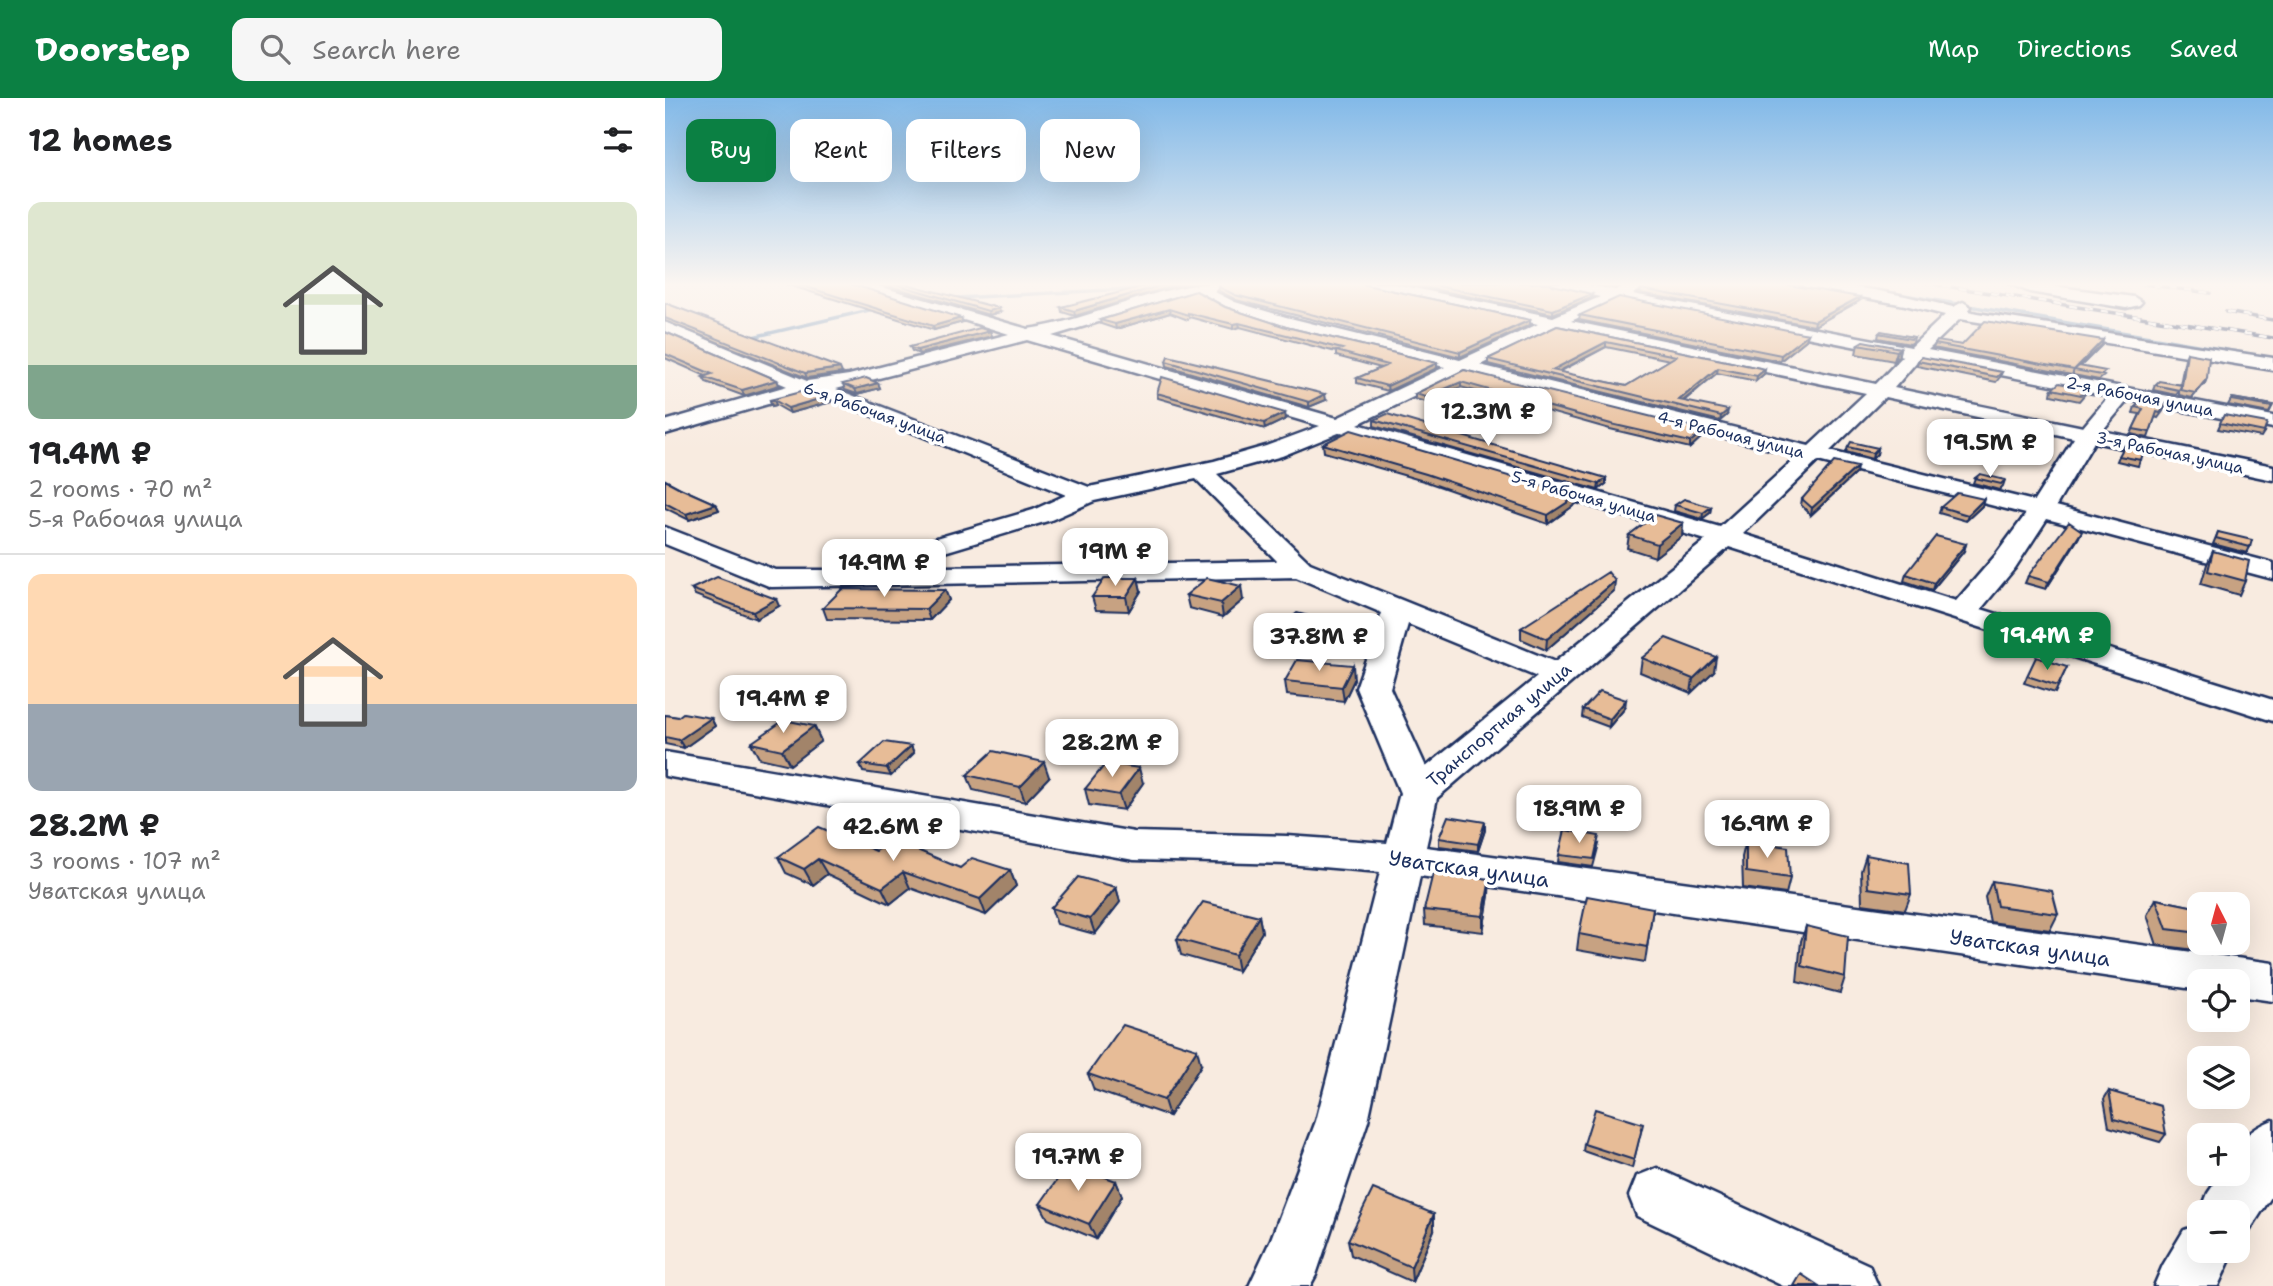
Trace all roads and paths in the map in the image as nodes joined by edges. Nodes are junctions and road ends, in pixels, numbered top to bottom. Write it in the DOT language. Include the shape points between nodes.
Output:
graph roads {
  1 [pos="692,338"];
  2 [pos="1012,338"];
  3 [pos="1044,338"];
  4 [pos="1348,338"];
  5 [pos="1522,338"];
  6 [pos="1634,338"];
  7 [pos="1845,338"];
  8 [pos="1930,338"];
  9 [pos="2106,338"];
  10 [pos="1916,352"];
  11 [pos="2273,365"];
  12 [pos="1462,368"];
  13 [pos="805,387"];
  14 [pos="1881,390"];
  15 [pos="2123,393"];
  16 [pos="2273,422"];
  17 [pos="1339,423"];
  18 [pos="665,428"];
  19 [pos="2087,435"];
  20 [pos="1811,453"];
  21 [pos="1200,470"];
  22 [pos="2273,473"];
  23 [pos="1087,495"];
  24 [pos="2041,510"];
  25 [pos="665,535"];
  26 [pos="1725,537"];
  27 [pos="1300,569"];
  28 [pos="2273,571"];
  29 [pos="832,577"];
  30 [pos="1398,609"];
  31 [pos="1962,612"];
  32 [pos="1559,675"];
  33 [pos="2273,711"];
  34 [pos="665,764"];
  35 [pos="1419,793"];
  36 [pos="1403,859"];
  37 [pos="2273,982"];
  38 [pos="2273,1146"];
  39 [pos="1657,1196"];
  40 [pos="2236,1200"];
  41 [pos="2198,1263"];
  42 [pos="1279,1286"];
  43 [pos="1848,1286"];
  44 [pos="2184,1286"];
  1 -- 13 [label="street, 6-я Рабочая улица"];
  2 -- 13 [label="street" via="850,382"];
  3 -- 17 [label="street, 5-я Рабочая улица"];
  4 -- 12 [label="street, 4-я Рабочая улица"];
  5 -- 12 [label="street"];
  6 -- 14 [label="street, 3-я Рабочая улица"];
  7 -- 10 [label="street, 2-я Рабочая улица"];
  8 -- 10 [label="street, Транспортная улица"];
  9 -- 11 [label="street"];
  10 -- 14 [label="street, Транспортная улица"];
  10 -- 15 [label="street, 2-я Рабочая улица"];
  12 -- 17 [label="street"];
  12 -- 20 [label="street, 4-я Рабочая улица"];
  13 -- 18 [label="street"];
  13 -- 23 [label="street, 6-я Рабочая улица" via="838,395"];
  14 -- 19 [label="street, 3-я Рабочая улица"];
  14 -- 20 [label="street, Транспортная улица"];
  15 -- 16 [label="street, 2-я Рабочая улица"];
  15 -- 19 [label="street"];
  17 -- 21 [label="street" via="1274,451"];
  17 -- 26 [label="street, 5-я Рабочая улица"];
  19 -- 22 [label="street, 3-я Рабочая улица"];
  19 -- 24 [label="street"];
  20 -- 24 [label="street, 4-я Рабочая улица"];
  20 -- 26 [label="street, Транспортная улица"];
  21 -- 23 [label="street"];
  21 -- 27 [label="street"];
  23 -- 29 [label="street" via="1042,515"];
  24 -- 28 [label="street, 4-я Рабочая улица"];
  24 -- 31 [label="street"];
  25 -- 29 [label="street" via="771,579"];
  26 -- 31 [label="street, 5-я Рабочая улица"];
  26 -- 32 [label="street, Транспортная улица"];
  27 -- 29 [label="street"];
  27 -- 30 [label="street"];
  30 -- 32 [label="street"];
  30 -- 35 [label="street" via="1373,688"];
  31 -- 33 [label="street, 5-я Рабочая улица"];
  32 -- 35 [label="street, Транспортная улица"];
  34 -- 36 [label="street, Уватская улица" via="1134,846"];
  35 -- 36 [label="street, Транспортная улица"];
  36 -- 37 [label="street, Уватская улица"];
  36 -- 42 [label="street, Транспортная улица" via="1342,1121"];
  38 -- 40 [label="street"];
  39 -- 43 [label="street"];
  41 -- 44 [label="street"];
}
